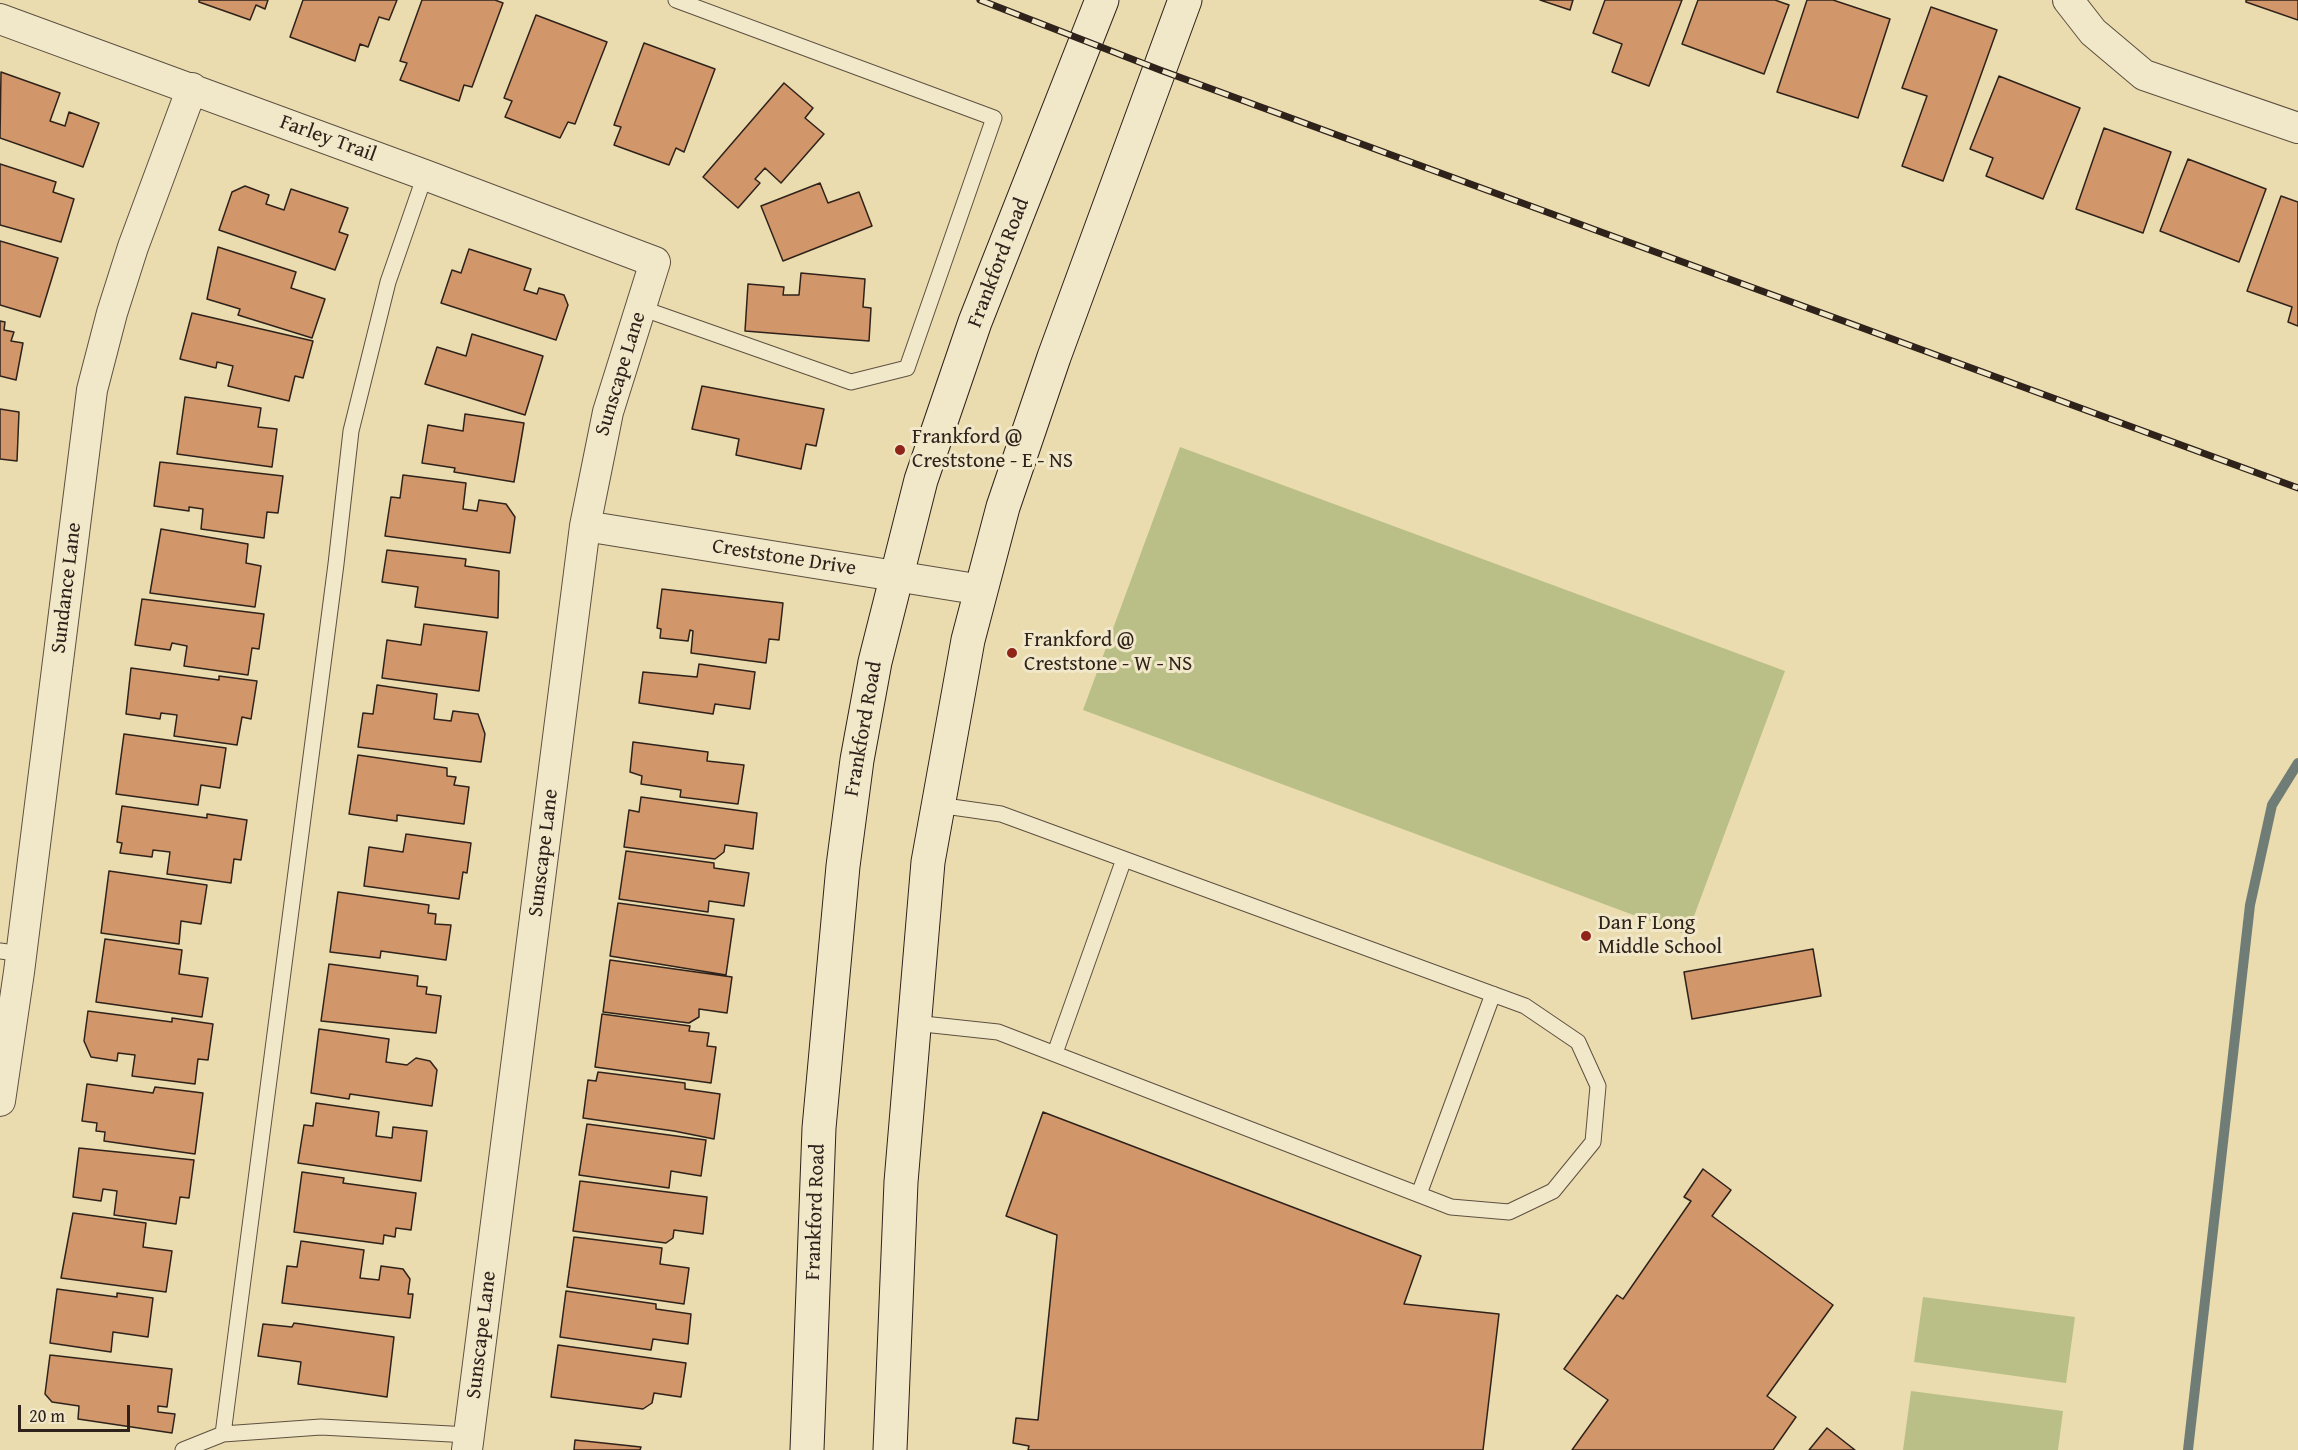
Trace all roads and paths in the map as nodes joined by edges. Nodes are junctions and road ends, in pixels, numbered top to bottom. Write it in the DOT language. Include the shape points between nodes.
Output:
graph roads {
  1 [pos="676,0"];
  2 [pos="1102,0"];
  3 [pos="1185,0"];
  4 [pos="2068,0"];
  5 [pos="0,19"];
  6 [pos="192,88"];
  7 [pos="2298,128"];
  8 [pos="425,175"];
  9 [pos="655,262"];
  10 [pos="641,308"];
  11 [pos="585,526"];
  12 [pos="895,576"];
  13 [pos="982,590"];
  14 [pos="938,805"];
  15 [pos="1124,860"];
  16 [pos="11,953"];
  17 [pos="1493,994"];
  18 [pos="914,1023"];
  19 [pos="1055,1053"];
  20 [pos="0,1101"];
  21 [pos="1419,1194"];
  22 [pos="223,1434"];
  23 [pos="468,1443"];
  24 [pos="183,1450"];
  25 [pos="807,1450"];
  26 [pos="890,1450"];
  1 -- 10 [label="lane" via="994,118 907,368 851,382"];
  2 -- 12 [label="main road, Frankford Road" via="975,322 921,480"];
  3 -- 13 [label="main road" via="1054,357 1003,507"];
  4 -- 7 [label="street" via="2093,32 2145,75"];
  5 -- 6 [label="street, Farley Trail"];
  6 -- 8 [label="street, Farley Trail"];
  6 -- 16 [label="street, Sundance Lane" via="133,247 92,390"];
  8 -- 9 [label="street, Farley Trail"];
  8 -- 22 [label="lane" via="388,282 351,431"];
  9 -- 10 [label="street, Sunscape Lane"];
  10 -- 11 [label="street, Sunscape Lane" via="608,412"];
  11 -- 12 [label="street, Creststone Drive"];
  11 -- 23 [label="street, Sunscape Lane"];
  12 -- 13 [label="street, Creststone Drive"];
  12 -- 25 [label="main road, Frankford Road" via="861,738 843,866 819,1128"];
  13 -- 14 [label="main road" via="968,640"];
  14 -- 15 [label="lane" via="1001,814"];
  14 -- 18 [label="main road" via="928,862"];
  15 -- 17 [label="lane"];
  15 -- 19 [label="lane"];
  16 -- 20 [label="street, Sundance Lane"];
  17 -- 21 [label="lane"];
  17 -- 21 [label="lane" via="1525,1006 1578,1042 1598,1086 1593,1142 1553,1191 1509,1212 1451,1206"];
  18 -- 19 [label="lane" via="998,1032"];
  18 -- 26 [label="main road" via="901,1182"];
  19 -- 21 [label="lane"];
  22 -- 23 [label="lane" via="321,1427"];
  22 -- 24 [label="lane"];
}
